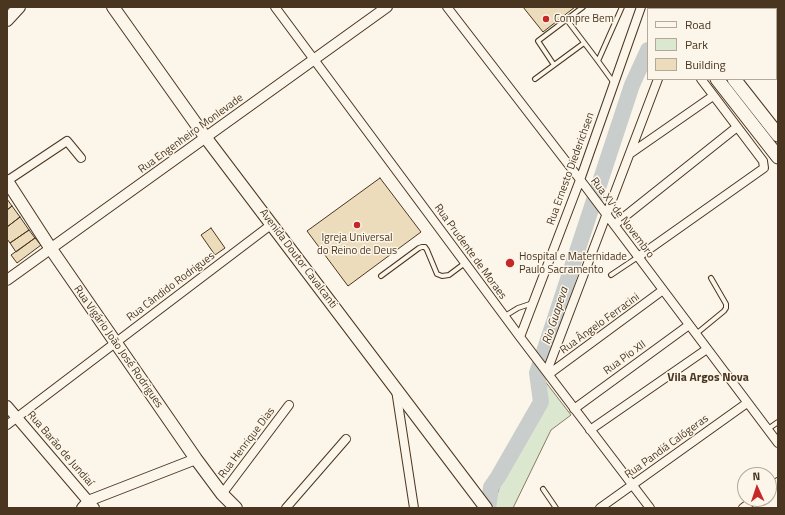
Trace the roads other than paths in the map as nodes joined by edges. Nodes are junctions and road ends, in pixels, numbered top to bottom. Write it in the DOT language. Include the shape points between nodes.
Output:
graph roads {
  1 [pos="19,7"];
  2 [pos="113,7"];
  3 [pos="275,7"];
  4 [pos="387,7"];
  5 [pos="447,7"];
  6 [pos="583,7"];
  7 [pos="622,7"];
  8 [pos="641,7"];
  9 [pos="7,20"];
  10 [pos="567,20"];
  11 [pos="584,43"];
  12 [pos="315,60"];
  13 [pos="598,61"];
  14 [pos="554,65"];
  15 [pos="536,79"];
  16 [pos="658,80"];
  17 [pos="702,80"];
  18 [pos="718,80"];
  19 [pos="735,80"];
  20 [pos="614,83"];
  21 [pos="713,96"];
  22 [pos="737,127"];
  23 [pos="778,135"];
  24 [pos="206,138"];
  25 [pos="631,153"];
  26 [pos="778,157"];
  27 [pos="81,158"];
  28 [pos="7,181"];
  29 [pos="583,183"];
  30 [pos="604,212"];
  31 [pos="272,224"];
  32 [pos="614,225"];
  33 [pos="51,249"];
  34 [pos="638,256"];
  35 [pos="465,263"];
  36 [pos="612,275"];
  37 [pos="381,276"];
  38 [pos="711,278"];
  39 [pos="7,280"];
  40 [pos="664,290"];
  41 [pos="533,304"];
  42 [pos="504,316"];
  43 [pos="689,325"];
  44 [pos="696,334"];
  45 [pos="520,337"];
  46 [pos="116,342"];
  47 [pos="707,348"];
  48 [pos="546,370"];
  49 [pos="395,386"];
  50 [pos="747,403"];
  51 [pos="289,405"];
  52 [pos="7,406"];
  53 [pos="574,409"];
  54 [pos="17,417"];
  55 [pos="778,422"];
  56 [pos="7,424"];
  57 [pos="590,430"];
  58 [pos="767,430"];
  59 [pos="346,439"];
  60 [pos="778,443"];
  61 [pos="196,459"];
  62 [pos="633,485"];
  63 [pos="543,489"];
  64 [pos="222,494"];
  65 [pos="88,506"];
  66 [pos="236,508"];
  67 [pos="286,508"];
  68 [pos="414,508"];
  69 [pos="486,508"];
  70 [pos="556,508"];
  71 [pos="600,508"];
  72 [pos="650,508"];
  1 -- 9 [label="main road"];
  2 -- 24 [label="main road, Avenida Doutor Cavalcanti"];
  3 -- 12 [label="street, Rua Prudente de Moraes"];
  4 -- 12 [label="street, Rua Engenheiro Monlevade"];
  5 -- 29 [label="street, Rua XV de Novembro"];
  6 -- 10 [label="lane"];
  7 -- 13 [label="lane"];
  8 -- 20 [label="street, Rua Ernesto Diederichsen"];
  10 -- 11 [label="lane"];
  10 -- 14 [label="lane" via="538,41"];
  11 -- 13 [label="lane"];
  11 -- 14 [label="lane"];
  12 -- 24 [label="street, Rua Engenheiro Monlevade"];
  12 -- 35 [label="street, Rua Prudente de Moraes"];
  13 -- 20 [label="lane"];
  14 -- 15 [label="lane"];
  16 -- 25 [label="street"];
  17 -- 21 [label="street"];
  18 -- 26 [label="main road"];
  19 -- 23 [label="main road"];
  20 -- 29 [label="street, Rua Ernesto Diederichsen"];
  21 -- 22 [label="street"];
  21 -- 25 [label="street"];
  22 -- 32 [label="street"];
  22 -- 34 [label="street" via="763,161 764,168"];
  24 -- 31 [label="main road, Avenida Doutor Cavalcanti"];
  24 -- 33 [label="street, Rua Engenheiro Monlevade"];
  25 -- 30 [label="street"];
  27 -- 28 [label="street" via="67,141"];
  28 -- 33 [label="main road, Rua Vigário João José Rodrigues"];
  29 -- 30 [label="street, Rua XV de Novembro"];
  29 -- 41 [label="street, Rua Ernesto Diederichsen"];
  30 -- 32 [label="street, Rua XV de Novembro"];
  30 -- 48 [label="street"];
  31 -- 46 [label="street, Rua Cândido Rodrigues"];
  31 -- 49 [label="main road, Avenida Doutor Cavalcanti"];
  32 -- 34 [label="street, Rua XV de Novembro"];
  33 -- 39 [label="street, Rua Engenheiro Monlevade"];
  33 -- 46 [label="main road, Rua Vigário João José Rodrigues"];
  34 -- 36 [label="lane"];
  34 -- 40 [label="street, Rua XV de Novembro"];
  35 -- 37 [label="lane" via="449,275 442,276 437,274 427,250 422,247"];
  35 -- 42 [label="street, Rua Prudente de Moraes"];
  38 -- 44 [label="lane" via="726,308"];
  40 -- 43 [label="street, Rua XV de Novembro"];
  40 -- 48 [label="street, Rua Ângelo Ferracini"];
  41 -- 42 [label="lane" via="518,308"];
  41 -- 45 [label="street, Rua Ernesto Diederichsen"];
  42 -- 45 [label="street, Rua Prudente de Moraes"];
  43 -- 44 [label="street, Rua XV de Novembro"];
  43 -- 53 [label="street, Rua Pio XII"];
  44 -- 47 [label="street, Rua XV de Novembro"];
  45 -- 48 [label="street, Rua Prudente de Moraes"];
  46 -- 54 [label="street, Rua Cândido Rodrigues"];
  46 -- 61 [label="main road, Rua Vigário João José Rodrigues"];
  47 -- 50 [label="street, Rua XV de Novembro"];
  47 -- 57 [label="street"];
  48 -- 53 [label="street, Rua Prudente de Moraes"];
  49 -- 68 [label="street"];
  49 -- 69 [label="main road, Avenida Doutor Cavalcanti"];
  50 -- 58 [label="street, Rua XV de Novembro"];
  50 -- 62 [label="street, Rua Pandiá Calógeras"];
  51 -- 64 [label="street, Rua Henrique Dias"];
  52 -- 54 [label="street, Rua Barão de Jundiaí"];
  53 -- 57 [label="street, Rua Prudente de Moraes"];
  54 -- 56 [label="street, Rua Cândido Rodrigues"];
  54 -- 65 [label="street, Rua Barão de Jundiaí"];
  55 -- 58 [label="lane"];
  57 -- 62 [label="street, Rua Prudente de Moraes"];
  58 -- 60 [label="street, Rua XV de Novembro"];
  59 -- 67 [label="street"];
  61 -- 64 [label="main road, Rua Vigário João José Rodrigues"];
  61 -- 65 [label="street"];
  62 -- 71 [label="street, Rua Pandiá Calógeras"];
  62 -- 72 [label="street, Rua Prudente de Moraes"];
  63 -- 70 [label="lane"];
  64 -- 66 [label="main road, Rua Vigário João José Rodrigues"];
}
